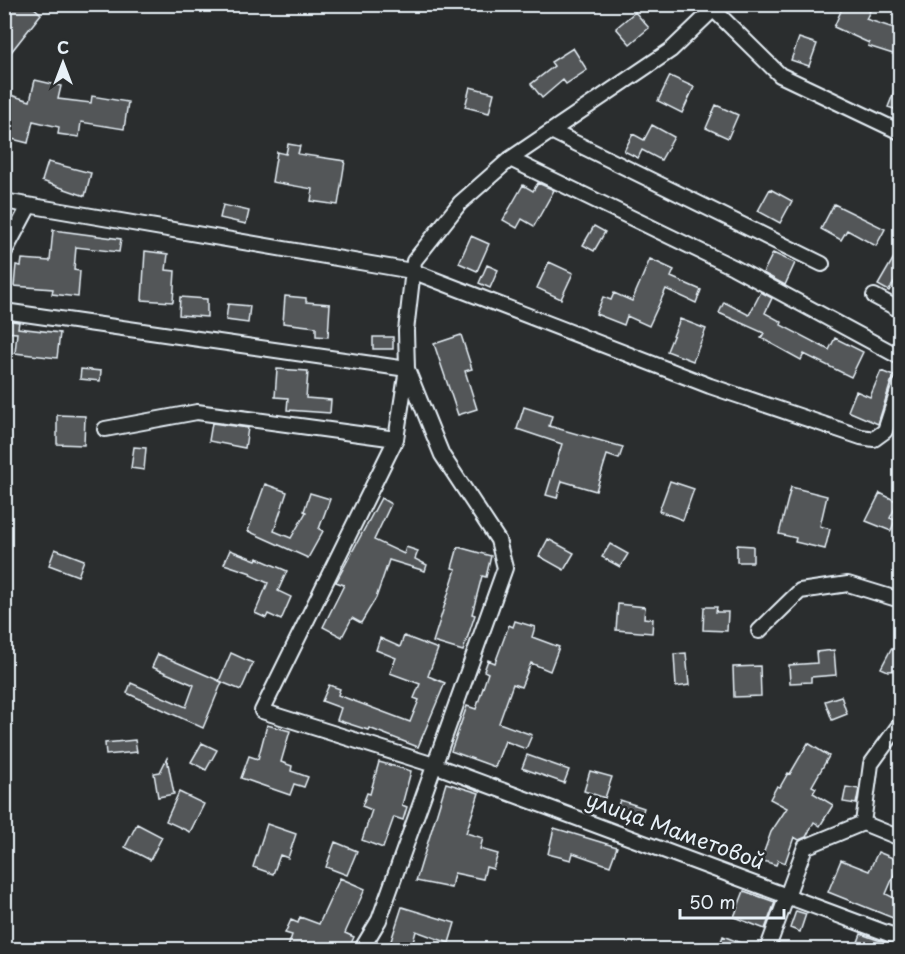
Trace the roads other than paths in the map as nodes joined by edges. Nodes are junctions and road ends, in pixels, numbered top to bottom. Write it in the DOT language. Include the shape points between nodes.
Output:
graph roads {
  1 [pos="716,7"];
  2 [pos="554,132"];
  3 [pos="900,132"];
  4 [pos="510,159"];
  5 [pos="4,201"];
  6 [pos="29,206"];
  7 [pos="4,253"];
  8 [pos="822,264"];
  9 [pos="412,271"];
  10 [pos="874,296"];
  11 [pos="900,310"];
  12 [pos="4,311"];
  13 [pos="900,357"];
  14 [pos="407,369"];
  15 [pos="900,385"];
  16 [pos="105,429"];
  17 [pos="396,439"];
  18 [pos="900,600"];
  19 [pos="759,630"];
  20 [pos="900,724"];
  21 [pos="434,765"];
  22 [pos="863,823"];
  23 [pos="900,838"];
  24 [pos="788,896"];
  25 [pos="900,938"];
  26 [pos="361,950"];
  27 [pos="766,950"];
  1 -- 2 [label="street" via="671,50"];
  1 -- 3 [label="street" via="780,75"];
  2 -- 4 [label="street"];
  2 -- 8 [label="street"];
  4 -- 9 [label="street" via="460,203 414,261"];
  4 -- 13 [label="street" via="734,267"];
  5 -- 6 [label="street"];
  6 -- 7 [label="street"];
  6 -- 9 [label="street"];
  9 -- 14 [label="street"];
  9 -- 15 [label="street" via="710,386 861,438 874,439 885,431"];
  10 -- 11 [label="street"];
  12 -- 14 [label="street"];
  14 -- 17 [label="street"];
  14 -- 21 [label="street" via="442,455 498,540 505,568"];
  16 -- 17 [label="street" via="197,412"];
  17 -- 21 [label="street, улица Маметовой" via="262,711"];
  18 -- 19 [label="street" via="848,584 800,591"];
  20 -- 22 [label="street" via="871,764"];
  21 -- 24 [label="street, улица Маметовой"];
  21 -- 26 [label="street" via="379,921"];
  22 -- 23 [label="street"];
  22 -- 24 [label="street" via="805,847"];
  24 -- 25 [label="street, улица Маметовой"];
  24 -- 27 [label="street"];
}
